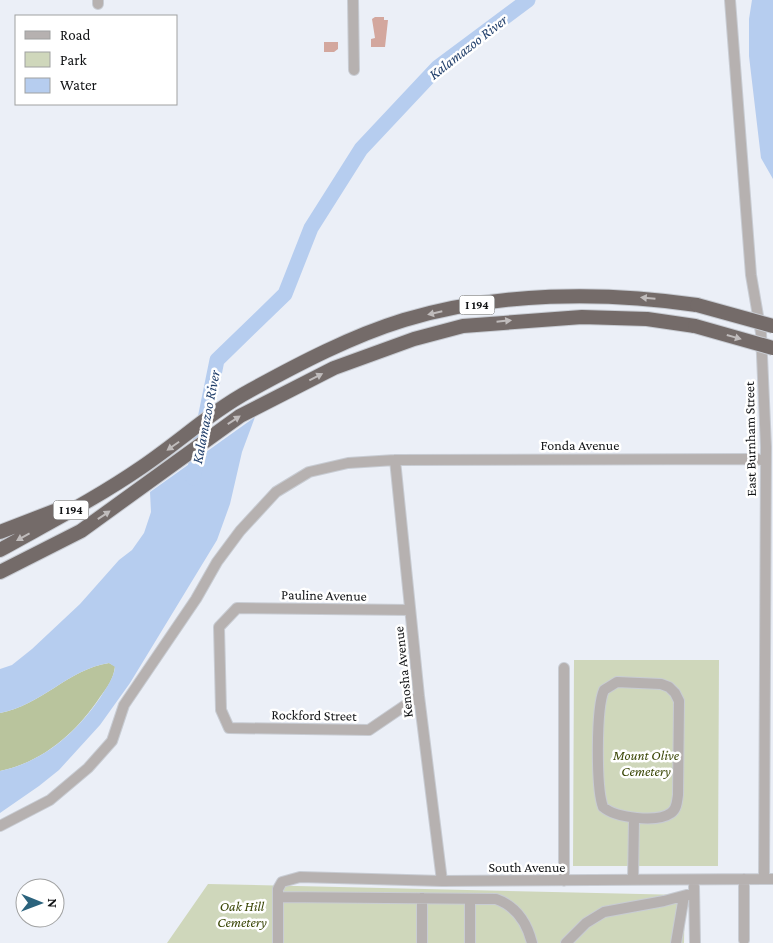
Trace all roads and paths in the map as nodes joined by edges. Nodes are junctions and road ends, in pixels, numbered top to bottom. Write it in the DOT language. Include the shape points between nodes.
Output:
graph roads {
  1 [pos="354,0"];
  2 [pos="730,0"];
  3 [pos="354,70"];
  4 [pos="773,326"];
  5 [pos="773,348"];
  6 [pos="395,460"];
  7 [pos="765,460"];
  8 [pos="107,490"];
  9 [pos="0,532"];
  10 [pos="0,550"];
  11 [pos="0,572"];
  12 [pos="410,610"];
  13 [pos="564,668"];
  14 [pos="418,696"];
  15 [pos="229,728"];
  16 [pos="634,818"];
  17 [pos="0,826"];
  18 [pos="744,879"];
  19 [pos="769,879"];
  20 [pos="442,880"];
  21 [pos="634,880"];
  22 [pos="694,880"];
  23 [pos="564,881"];
  24 [pos="689,894"];
  25 [pos="278,897"];
  26 [pos="422,898"];
  27 [pos="470,898"];
  28 [pos="577,932"];
  29 [pos="744,940"];
  30 [pos="278,943"];
  31 [pos="422,943"];
  32 [pos="470,943"];
  33 [pos="532,943"];
  34 [pos="566,943"];
  35 [pos="575,943"];
  36 [pos="676,943"];
  37 [pos="695,943"];
  1 -- 3 [label="street"];
  2 -- 7 [label="street, East Burnham Street" via="751,275 761,334"];
  4 -- 8 [label="highway, I 194, one-way, bridge" via="697,305 651,298 588,295 453,308 404,320 330,350 271,380 215,413"];
  11 -- 5 [label="highway, I 194, one-way, bridge" via="81,531 225,426 334,368 414,339 463,326 582,317 647,318 695,326"];
  6 -- 7 [label="street, Fonda Avenue"];
  6 -- 12 [label="street, Kenosha Avenue"];
  6 -- 17 [label="street, Fonda Avenue" via="348,463 309,472 276,492 217,562 196,599 124,705 112,741 88,768 50,800"];
  7 -- 19 [label="street, East Burnham Street"];
  8 -- 9 [label="highway"];
  8 -- 10 [label="highway, I 194, one-way"];
  12 -- 14 [label="street, Kenosha Avenue"];
  12 -- 15 [label="street, Pauline Avenue" via="238,608 219,627 221,710"];
  13 -- 23 [label="street"];
  14 -- 15 [label="street, Rockford Street" via="369,730"];
  14 -- 20 [label="street, Kenosha Avenue"];
  16 -- 16 [label="street" via="610,813 600,799 598,706 604,690 617,682 661,684 669,687 679,701 676,806 671,813 662,816"];
  16 -- 21 [label="street"];
  18 -- 19 [label="street, South Avenue"];
  18 -- 22 [label="street, South Avenue"];
  18 -- 29 [label="street"];
  20 -- 23 [label="street, South Avenue"];
  20 -- 25 [label="street, South Avenue" via="300,877 282,882"];
  21 -- 22 [label="street, South Avenue"];
  21 -- 23 [label="street, South Avenue"];
  22 -- 24 [label="street"];
  24 -- 28 [label="street" via="604,912 586,922"];
  24 -- 36 [label="street"];
  24 -- 37 [label="street"];
  25 -- 26 [label="street"];
  25 -- 30 [label="street"];
  26 -- 27 [label="street"];
  26 -- 31 [label="street"];
  27 -- 32 [label="street"];
  27 -- 33 [label="street" via="504,902 517,912"];
  28 -- 34 [label="street"];
  28 -- 35 [label="street"];
}
